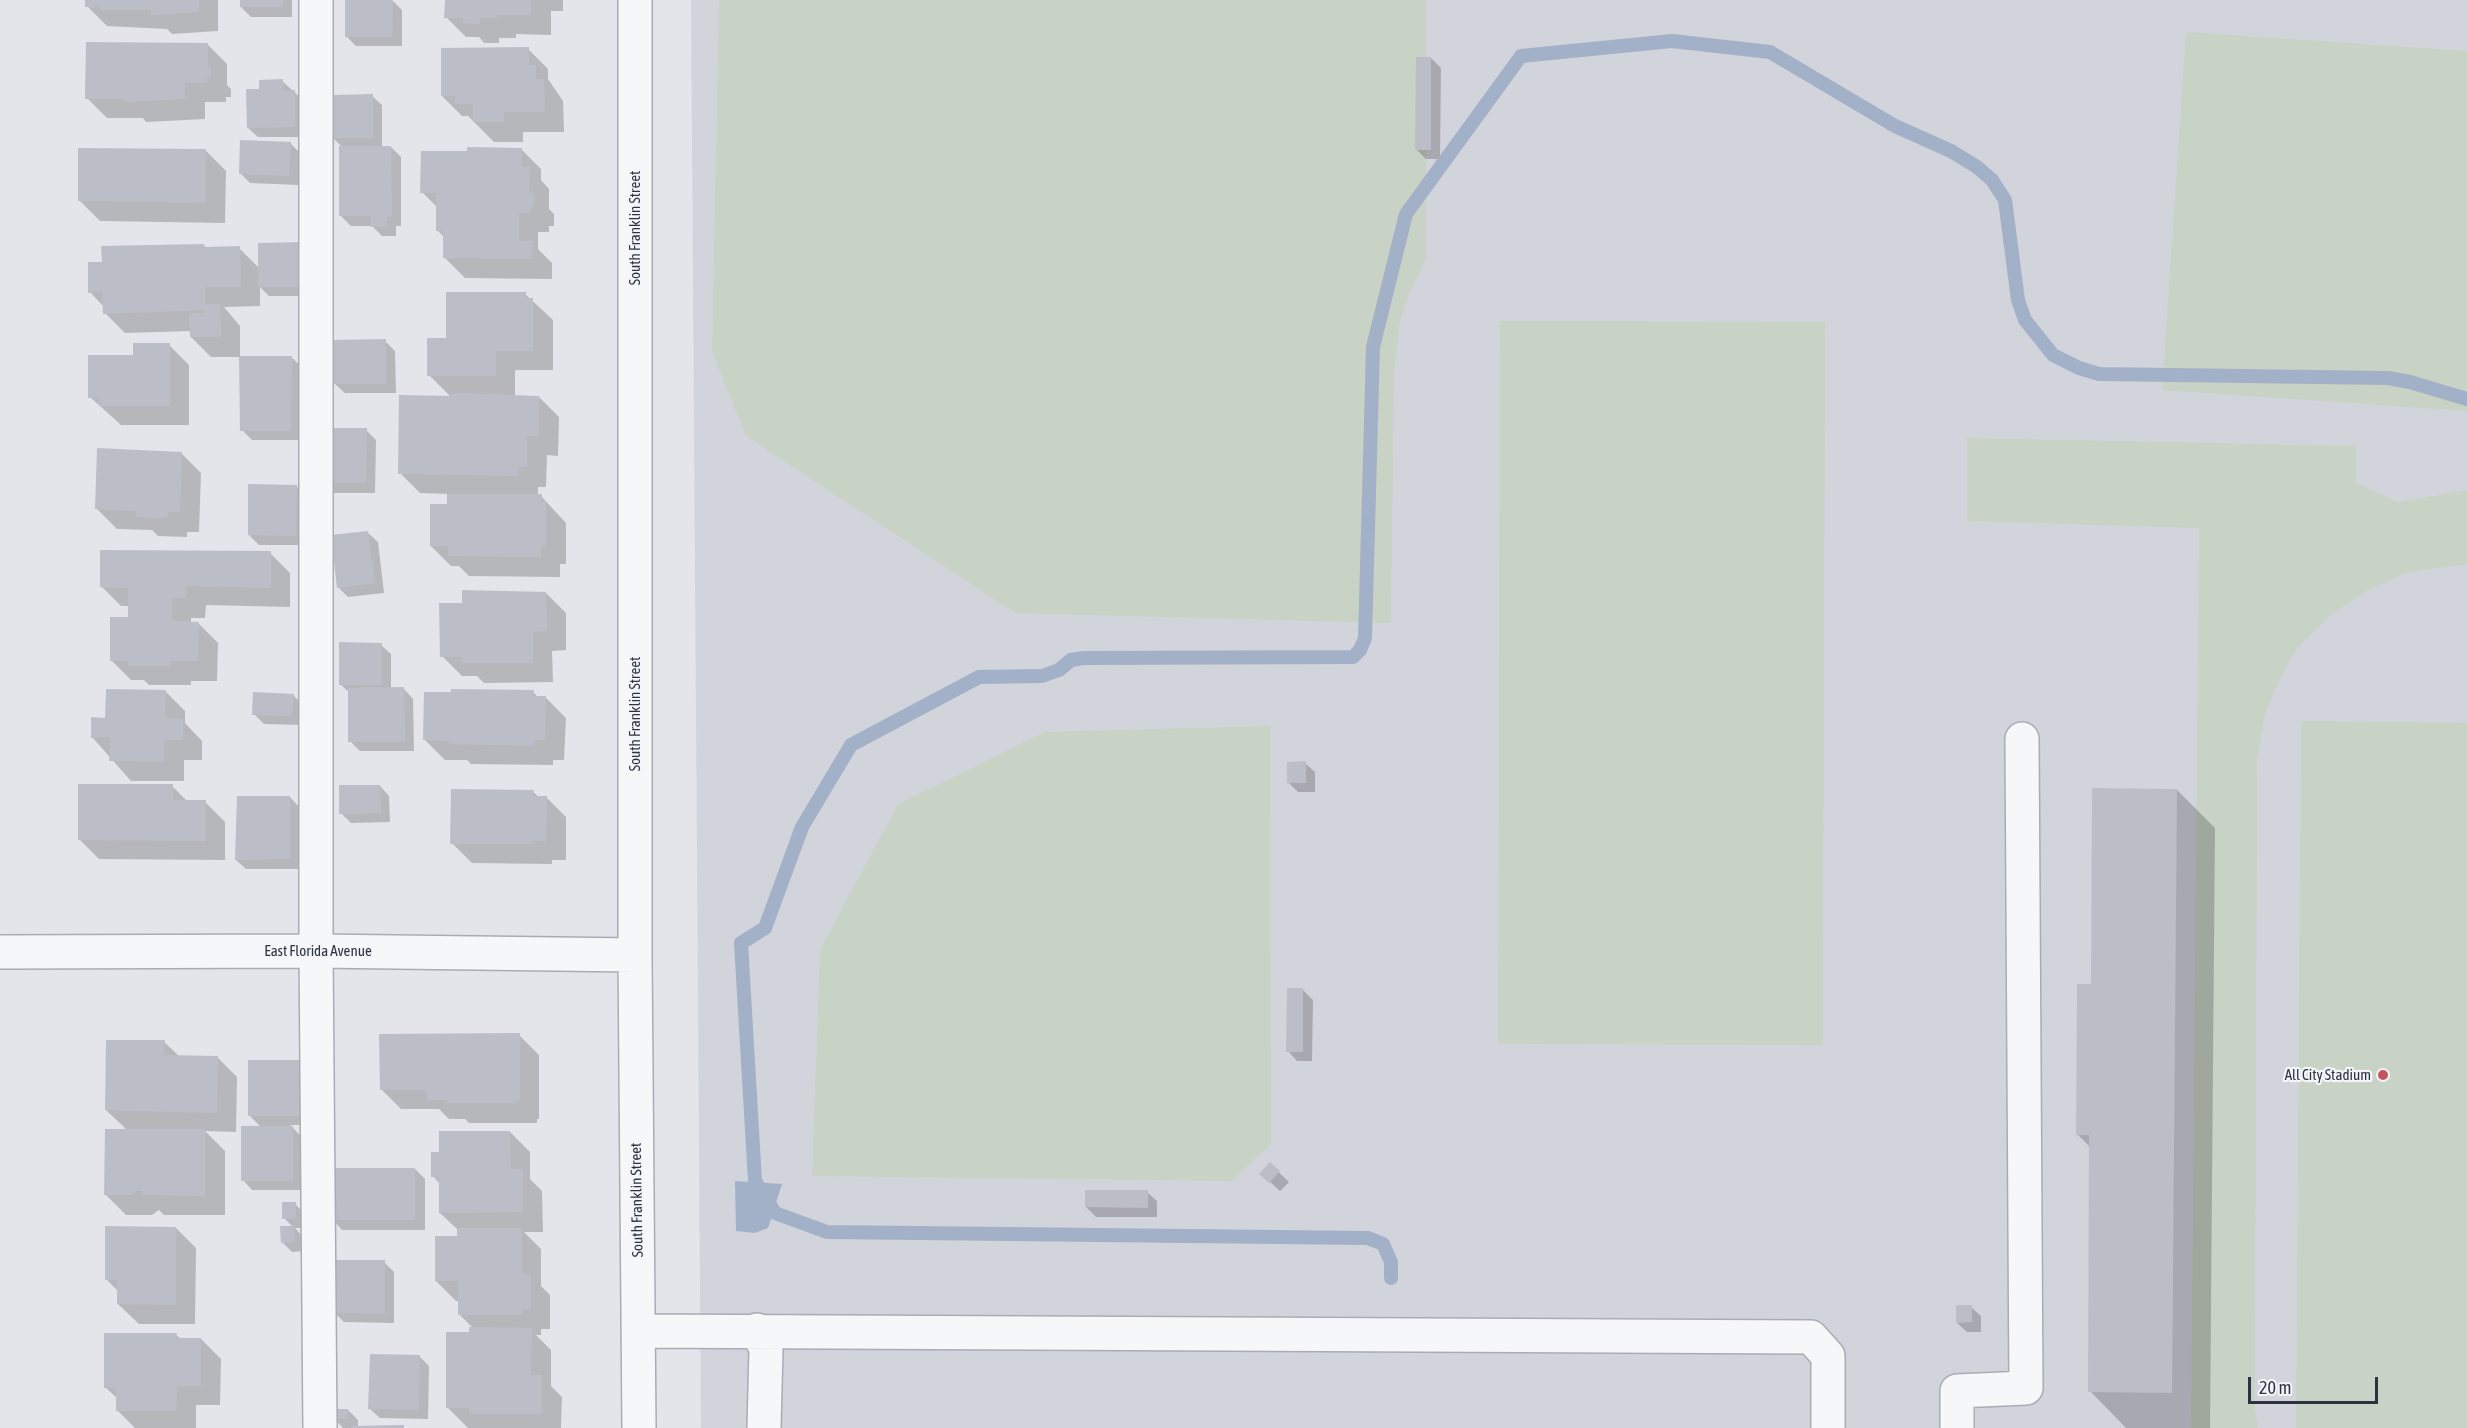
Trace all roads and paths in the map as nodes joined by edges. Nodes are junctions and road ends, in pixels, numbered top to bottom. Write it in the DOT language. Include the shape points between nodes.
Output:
graph roads {
  1 [pos="316,0"];
  2 [pos="635,0"];
  3 [pos="2022,739"];
  4 [pos="316,951"];
  5 [pos="0,952"];
  6 [pos="635,955"];
  7 [pos="757,1330"];
  8 [pos="638,1331"];
  9 [pos="320,1428"];
  10 [pos="639,1428"];
  11 [pos="764,1428"];
  12 [pos="1828,1428"];
  13 [pos="1956,1428"];
  1 -- 4 [label="street"];
  2 -- 6 [label="street, South Franklin Street"];
  3 -- 13 [label="street" via="2026,1388 1957,1391"];
  4 -- 5 [label="street, East Florida Avenue"];
  4 -- 6 [label="street, East Florida Avenue"];
  4 -- 9 [label="street"];
  6 -- 8 [label="street, South Franklin Street"];
  7 -- 8 [label="street"];
  7 -- 11 [label="street" via="766,1349"];
  7 -- 12 [label="street" via="1811,1337 1828,1356"];
  8 -- 10 [label="street, South Franklin Street"];
}
